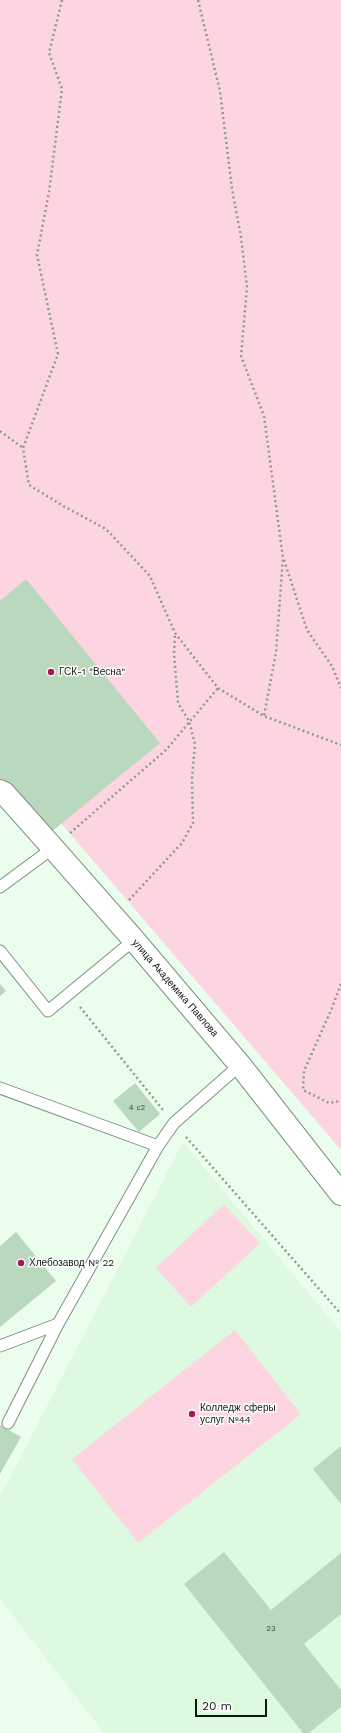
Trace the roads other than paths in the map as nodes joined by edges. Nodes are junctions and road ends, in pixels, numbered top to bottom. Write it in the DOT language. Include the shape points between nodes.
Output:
graph roads {
  1 [pos="0,791"];
  2 [pos="53,848"];
  3 [pos="0,887"];
  4 [pos="134,940"];
  5 [pos="0,951"];
  6 [pos="240,1065"];
  7 [pos="0,1088"];
  8 [pos="158,1146"];
  9 [pos="341,1194"];
  10 [pos="58,1324"];
  11 [pos="0,1346"];
  12 [pos="8,1423"];
  1 -- 2 [label="street, улица Академика Павлова"];
  2 -- 3 [label="lane"];
  2 -- 4 [label="street, улица Академика Павлова"];
  4 -- 5 [label="lane" via="48,1011"];
  4 -- 6 [label="street, улица Академика Павлова"];
  6 -- 8 [label="lane" via="174,1123"];
  6 -- 9 [label="street, улица Академика Павлова"];
  7 -- 8 [label="lane"];
  8 -- 10 [label="lane"];
  10 -- 11 [label="lane"];
  10 -- 12 [label="lane"];
}
